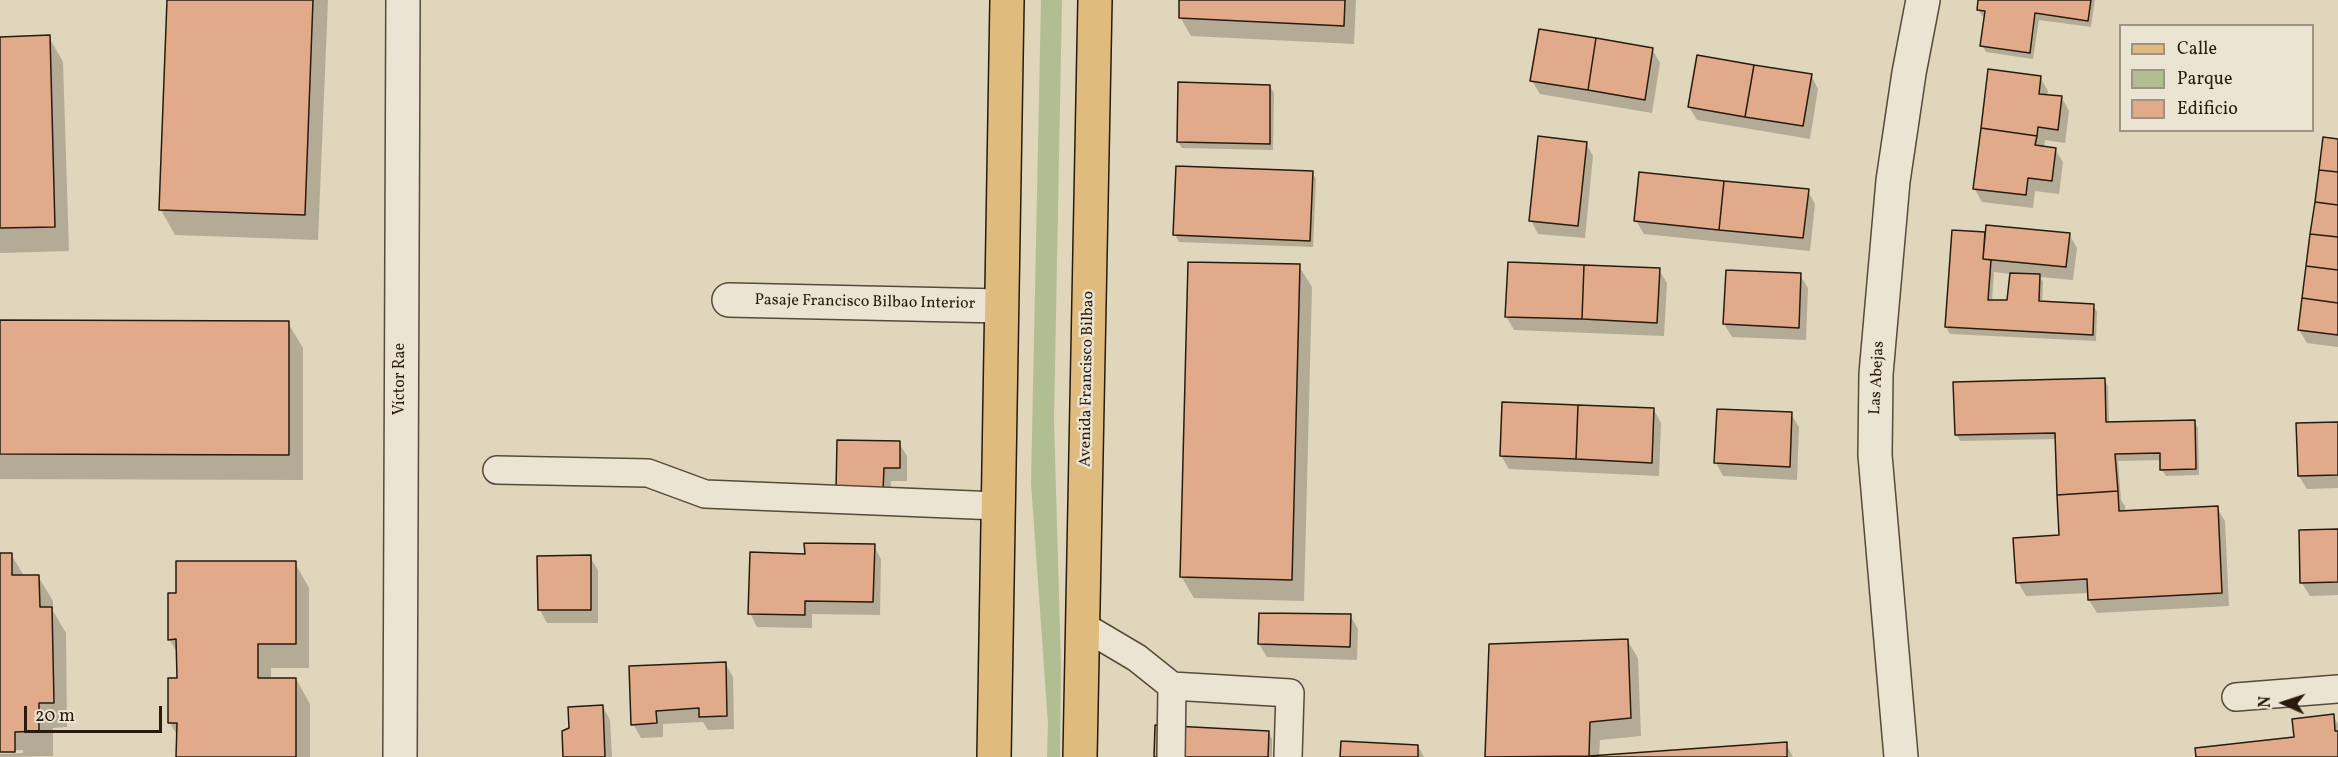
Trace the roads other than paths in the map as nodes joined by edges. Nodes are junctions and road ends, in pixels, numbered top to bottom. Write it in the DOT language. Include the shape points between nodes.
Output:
graph roads {
  1 [pos="403,0"];
  2 [pos="1006,0"];
  3 [pos="1095,0"];
  4 [pos="1923,0"];
  5 [pos="729,300"];
  6 [pos="1001,306"];
  7 [pos="498,470"];
  8 [pos="998,506"];
  9 [pos="1083,626"];
  10 [pos="1172,686"];
  11 [pos="2338,689"];
  12 [pos="2236,697"];
  13 [pos="400,757"];
  14 [pos="994,757"];
  15 [pos="1080,757"];
  16 [pos="1171,757"];
  17 [pos="1288,757"];
  18 [pos="1901,757"];
  1 -- 13 [label="street, Víctor Rae"];
  2 -- 6 [label="main road"];
  3 -- 9 [label="main road, Avenida Francisco Bilbao"];
  4 -- 18 [label="street, Las Abejas" via="1893,181 1876,374 1875,455"];
  5 -- 6 [label="street, Pasaje Francisco Bilbao Interior"];
  6 -- 8 [label="main road"];
  7 -- 8 [label="lane" via="648,473 705,494"];
  8 -- 14 [label="main road"];
  9 -- 10 [label="lane" via="1137,658"];
  9 -- 15 [label="main road, Avenida Francisco Bilbao"];
  10 -- 16 [label="lane"];
  10 -- 17 [label="lane" via="1290,693"];
  11 -- 12 [label="lane"];
}
